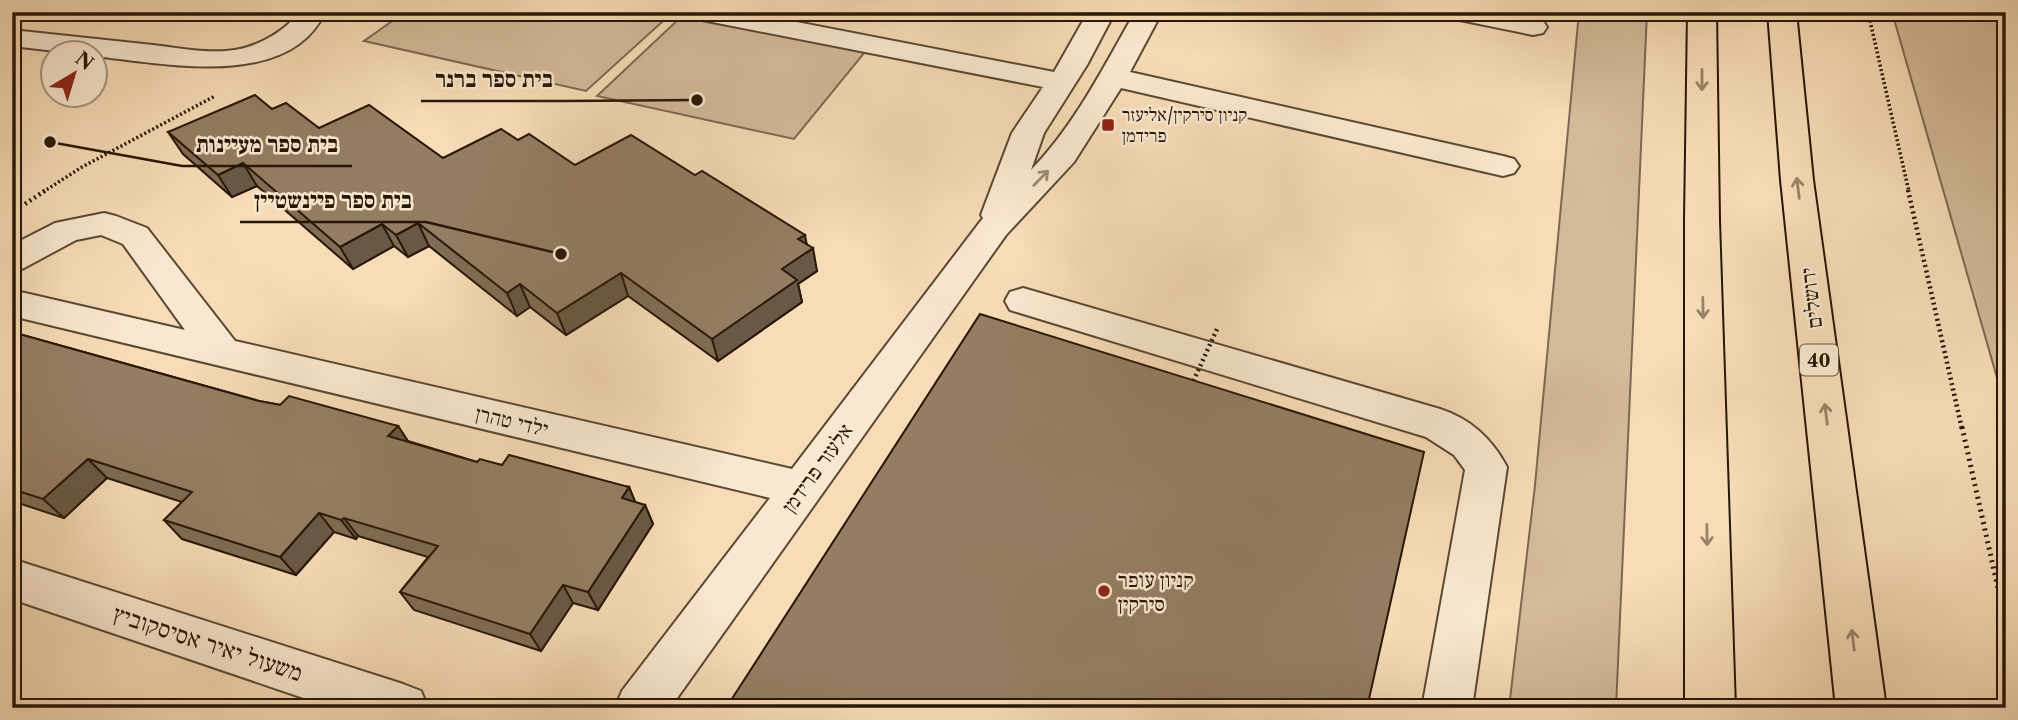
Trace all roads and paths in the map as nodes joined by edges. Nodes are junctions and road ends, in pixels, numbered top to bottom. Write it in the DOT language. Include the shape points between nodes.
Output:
graph roads {
  1 [pos="312,12"];
  2 [pos="702,12"];
  3 [pos="1102,12"];
  4 [pos="1149,12"];
  5 [pos="1460,12"];
  6 [pos="1702,12"];
  7 [pos="1782,12"];
  8 [pos="1868,12"];
  9 [pos="1533,27"];
  10 [pos="12,38"];
  11 [pos="257,52"];
  12 [pos="1113,77"];
  13 [pos="1061,82"];
  14 [pos="1503,166"];
  15 [pos="24,204"];
  16 [pos="993,227"];
  17 [pos="12,260"];
  18 [pos="1023,301"];
  19 [pos="12,303"];
  20 [pos="1217,329"];
  21 [pos="223,353"];
  22 [pos="1190,389"];
  23 [pos="802,488"];
  24 [pos="12,579"];
  25 [pos="2006,624"];
  26 [pos="403,708"];
  27 [pos="640,708"];
  28 [pos="1447,708"];
  29 [pos="1710,708"];
  30 [pos="1861,708"];
  1 -- 11 [label="street" via="295,33"];
  2 -- 13 [label="street"];
  3 -- 13 [label="street, אלעזר פרידמן"];
  4 -- 12 [label="street, אלעזר פרידמן"];
  5 -- 9 [label="street"];
  6 -- 29 [label="highway, one-way"];
  30 -- 7 [label="highway, ירושלים / 40, one-way" via="1797,180"];
  8 -- 25 [label="path"];
  10 -- 11 [label="street" via="206,58"];
  11 -- 15 [label="path" via="220,94 82,167"];
  12 -- 14 [label="street"];
  16 -- 12 [label="street, אלעזר פרידמן, one-way" via="1063,155"];
  13 -- 16 [label="street, אלעזר פרידמן" via="1028,133"];
  16 -- 23 [label="street, אלעזר פרידמן"];
  17 -- 21 [label="street" via="67,231 104,225 135,236"];
  18 -- 28 [label="street" via="1440,425 1469,444 1486,467"];
  19 -- 21 [label="street, ילדי טהרן"];
  20 -- 22 [label="path, bridge"];
  21 -- 23 [label="street, ילדי טהרן"];
  23 -- 27 [label="street, אלעזר פרידמן"];
  24 -- 26 [label="street, משעול יאיר אסיסקוביץ"];
}
